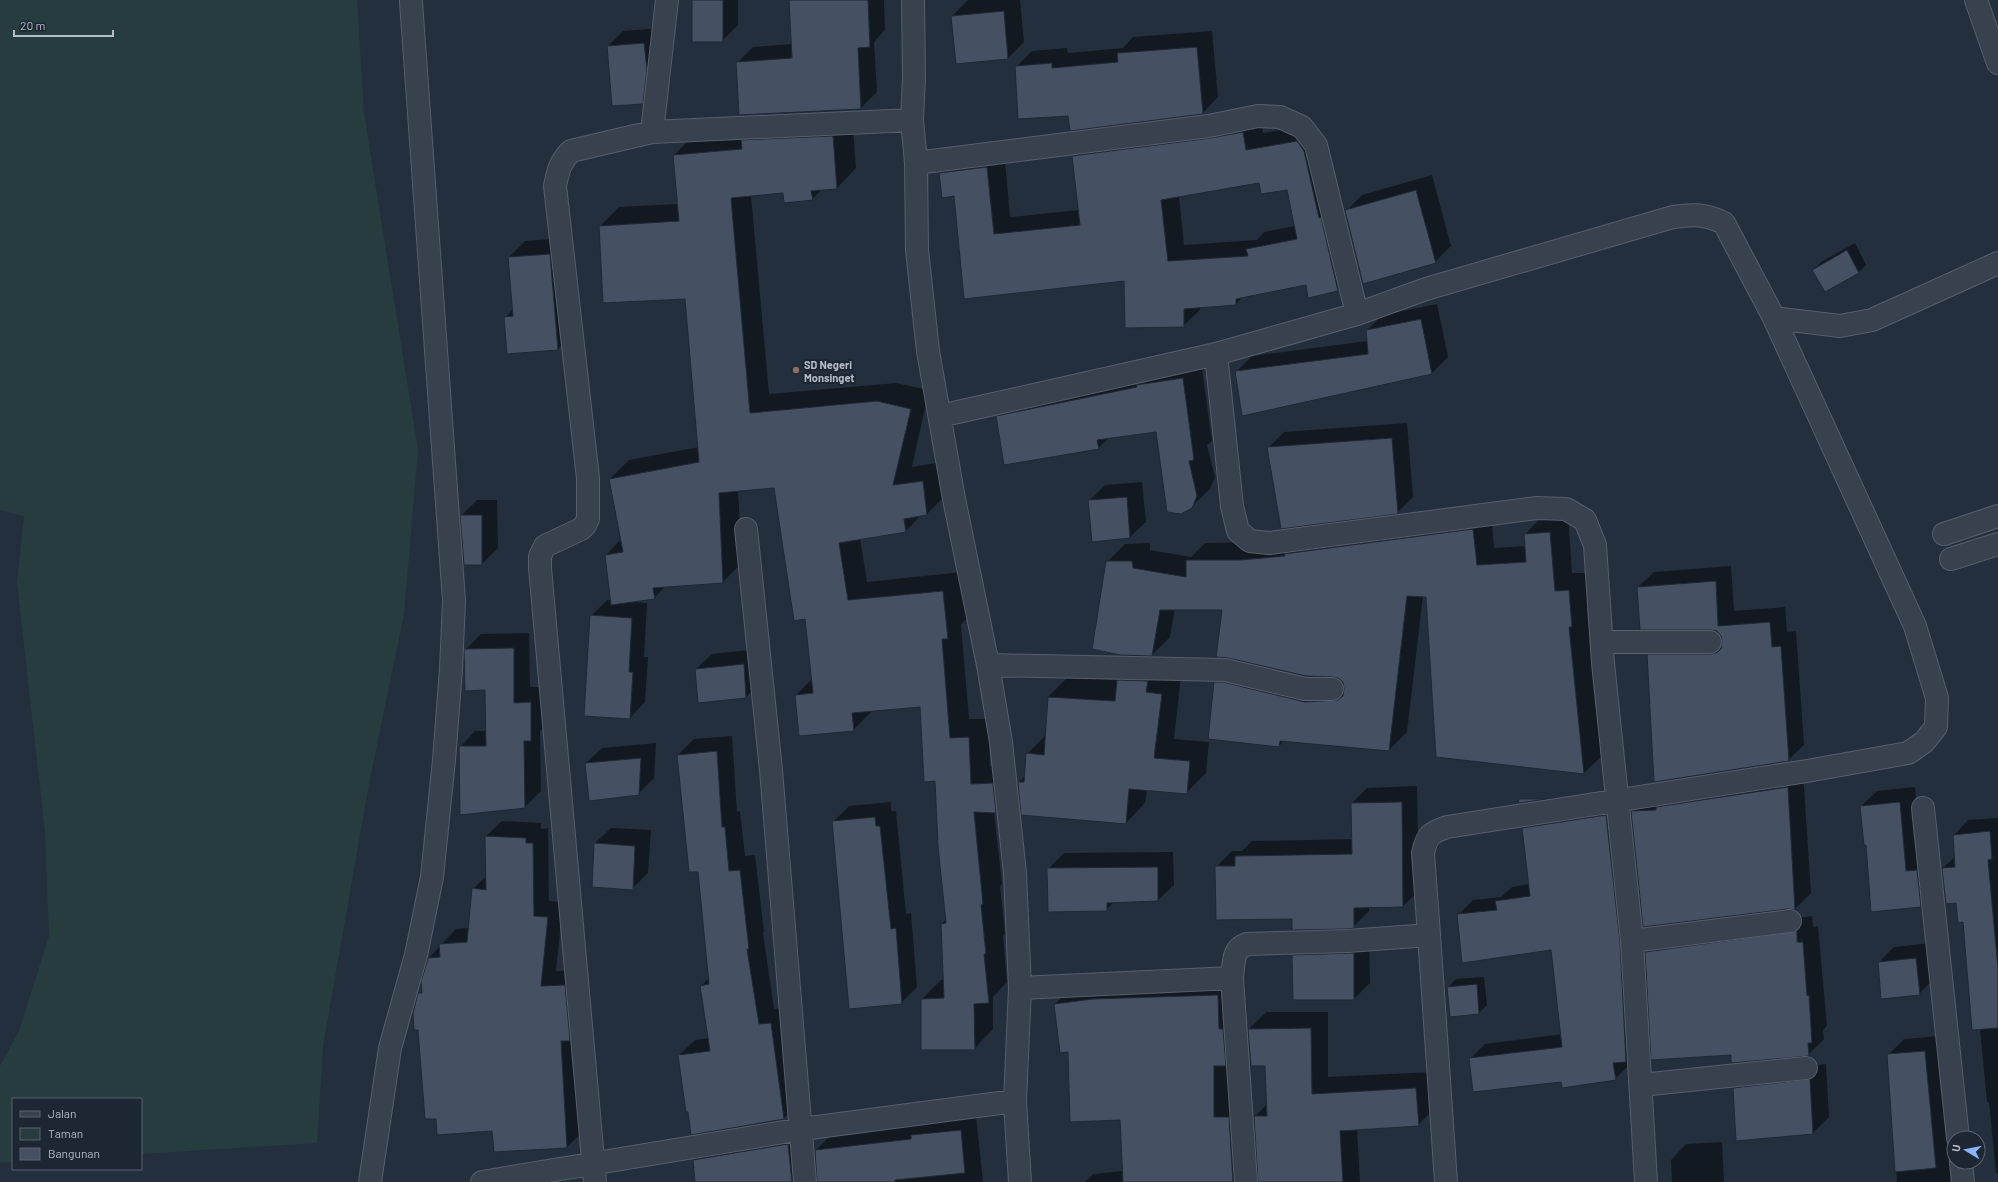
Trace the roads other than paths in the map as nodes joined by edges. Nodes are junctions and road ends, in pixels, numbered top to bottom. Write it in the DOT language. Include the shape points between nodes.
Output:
graph roads {
  1 [pos="667,0"];
  2 [pos="913,0"];
  3 [pos="1976,0"];
  4 [pos="411,2"];
  5 [pos="1998,63"];
  6 [pos="912,120"];
  7 [pos="652,132"];
  8 [pos="916,163"];
  9 [pos="1998,263"];
  10 [pos="1357,314"];
  11 [pos="1779,318"];
  12 [pos="1216,354"];
  13 [pos="940,416"];
  14 [pos="1998,516"];
  15 [pos="746,530"];
  16 [pos="1944,534"];
  17 [pos="1998,544"];
  18 [pos="1951,559"];
  19 [pos="1603,642"];
  20 [pos="1710,642"];
  21 [pos="988,665"];
  22 [pos="1332,689"];
  23 [pos="1617,802"];
  24 [pos="1923,808"];
  25 [pos="1790,921"];
  26 [pos="1429,935"];
  27 [pos="1632,941"];
  28 [pos="1232,978"];
  29 [pos="1020,988"];
  30 [pos="1806,1068"];
  31 [pos="1641,1085"];
  32 [pos="1015,1101"];
  33 [pos="802,1129"];
  34 [pos="1957,1130"];
  35 [pos="1962,1170"];
  36 [pos="595,1172"];
  37 [pos="370,1182"];
  38 [pos="482,1182"];
  39 [pos="806,1182"];
  40 [pos="1020,1182"];
  41 [pos="1246,1182"];
  42 [pos="1446,1182"];
  43 [pos="1646,1182"];
  44 [pos="1963,1182"];
  1 -- 7 [label="street"];
  2 -- 6 [label="street"];
  3 -- 5 [label="street"];
  4 -- 37 [label="street" via="454,601 444,760 432,877 416,955 390,1048"];
  6 -- 7 [label="street"];
  6 -- 8 [label="street"];
  7 -- 36 [label="street" via="571,151 558,169 555,186 588,478 588,519 581,529 545,546 540,556 540,568"];
  8 -- 10 [label="street" via="1209,126 1258,116 1280,117 1302,126 1316,145"];
  8 -- 13 [label="street" via="918,250 928,351"];
  9 -- 11 [label="street" via="1872,320 1840,326"];
  10 -- 11 [label="street" via="1426,290 1693,214 1710,216 1724,223"];
  10 -- 12 [label="street"];
  11 -- 23 [label="street" via="1915,626 1938,698 1936,726 1924,742 1908,753"];
  12 -- 13 [label="street"];
  12 -- 19 [label="street" via="1232,506 1238,531 1250,541 1269,543 1537,508 1566,509 1586,520 1595,545"];
  13 -- 21 [label="street"];
  14 -- 16 [label="street"];
  15 -- 33 [label="street" via="771,770"];
  17 -- 18 [label="street"];
  19 -- 20 [label="street"];
  19 -- 23 [label="street"];
  21 -- 22 [label="street" via="1225,670 1305,689"];
  21 -- 29 [label="street" via="1001,742 1015,873"];
  23 -- 26 [label="street" via="1447,827 1431,833 1425,843 1423,854"];
  23 -- 27 [label="street"];
  24 -- 34 [label="street"];
  25 -- 27 [label="street"];
  26 -- 28 [label="street" via="1247,944 1240,946 1235,952"];
  26 -- 42 [label="street"];
  27 -- 31 [label="street"];
  28 -- 29 [label="street"];
  28 -- 41 [label="street"];
  29 -- 32 [label="street"];
  30 -- 31 [label="street"];
  31 -- 43 [label="street"];
  32 -- 33 [label="street"];
  32 -- 40 [label="street"];
  33 -- 36 [label="street"];
  33 -- 39 [label="street"];
  35 -- 44 [label="street"];
  36 -- 38 [label="street"];
}
